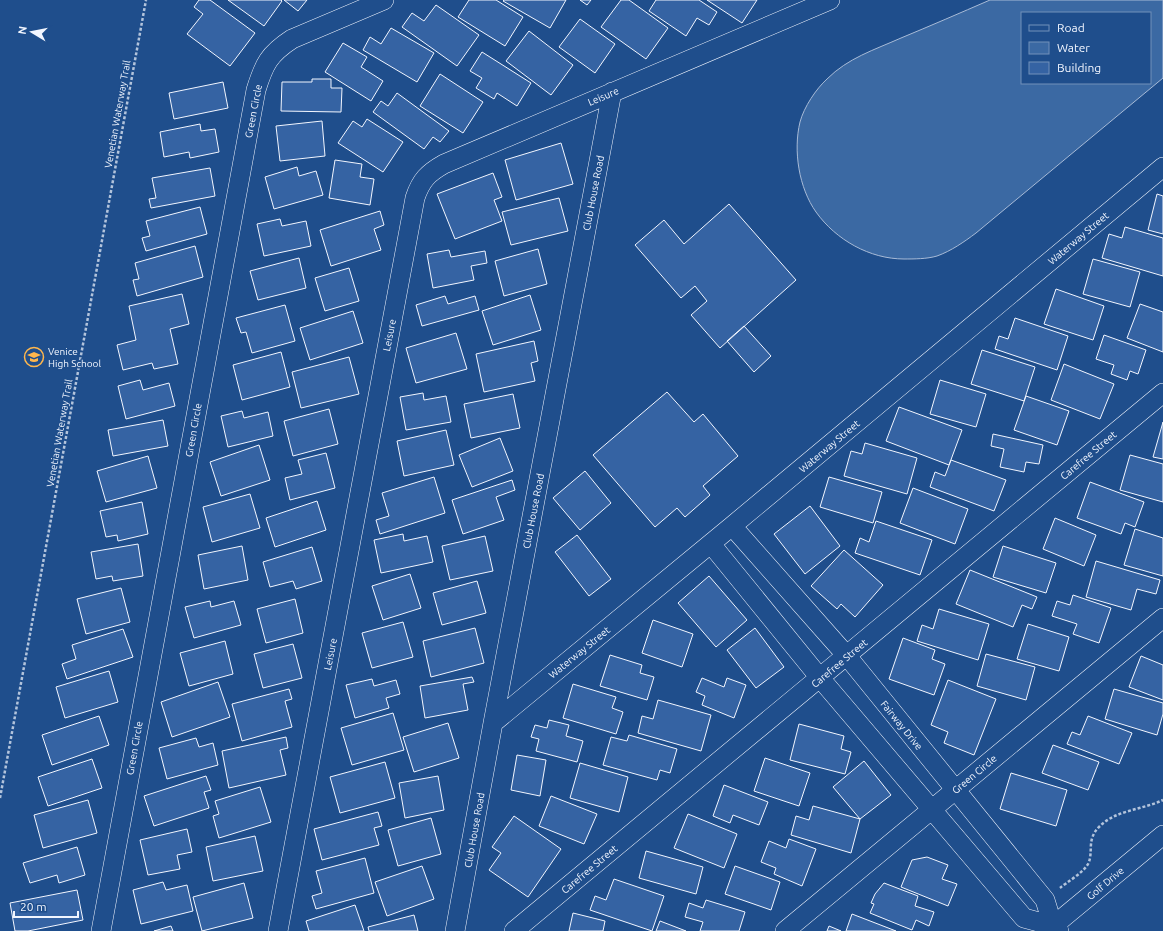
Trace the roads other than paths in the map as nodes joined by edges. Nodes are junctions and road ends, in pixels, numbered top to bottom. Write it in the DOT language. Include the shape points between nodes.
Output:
graph roads {
  1 [pos="384,0"];
  2 [pos="830,0"];
  3 [pos="612,92"];
  4 [pos="1163,167"];
  5 [pos="1163,393"];
  6 [pos="732,526"];
  7 [pos="711,544"];
  8 [pos="1163,618"];
  9 [pos="847,656"];
  10 [pos="820,678"];
  11 [pos="493,723"];
  12 [pos="955,790"];
  13 [pos="931,809"];
  14 [pos="1163,835"];
  15 [pos="1053,929"];
  16 [pos="101,931"];
  17 [pos="278,931"];
  18 [pos="455,931"];
  19 [pos="514,931"];
  20 [pos="786,931"];
  1 -- 16 [label="street, Green Circle" via="292,39 278,48 268,60 256,90"];
  2 -- 3 [label="street, Leisure"];
  3 -- 11 [label="street, Club House Road"];
  3 -- 17 [label="street, Leisure" via="444,164 432,170 418,187"];
  4 -- 6 [label="street, Waterway Street"];
  5 -- 9 [label="street, Carefree Street"];
  6 -- 7 [label="street, Waterway Street"];
  6 -- 9 [label="street, Fairway Drive"];
  7 -- 10 [label="street"];
  7 -- 11 [label="street, Waterway Street"];
  8 -- 12 [label="street, Green Circle"];
  9 -- 10 [label="street, Carefree Street"];
  9 -- 12 [label="street, Fairway Drive"];
  10 -- 13 [label="street"];
  10 -- 19 [label="street, Carefree Street"];
  11 -- 18 [label="street, Club House Road"];
  12 -- 13 [label="street, Green Circle"];
  12 -- 15 [label="street, Fairway Drive" via="1045,900"];
  13 -- 15 [label="street" via="1024,918"];
  13 -- 20 [label="street, Green Circle"];
  14 -- 15 [label="street, Golf Drive"];
}
